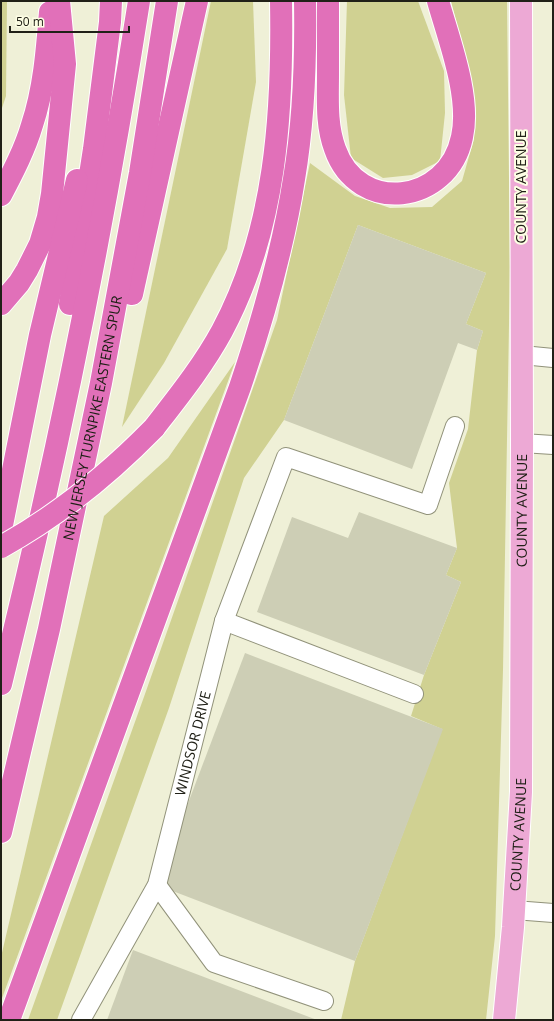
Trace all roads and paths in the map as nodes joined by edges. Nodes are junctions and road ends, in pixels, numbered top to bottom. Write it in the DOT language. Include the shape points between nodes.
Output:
graph roads {
  1 [pos="51,1"];
  2 [pos="59,1"];
  3 [pos="105,1"];
  4 [pos="111,1"];
  5 [pos="139,1"];
  6 [pos="167,1"];
  7 [pos="197,1"];
  8 [pos="281,1"];
  9 [pos="305,1"];
  10 [pos="328,1"];
  11 [pos="438,1"];
  12 [pos="521,1"];
  13 [pos="1,195"];
  14 [pos="1,304"];
  15 [pos="522,355"];
  16 [pos="553,358"];
  17 [pos="455,426"];
  18 [pos="522,443"];
  19 [pos="553,445"];
  20 [pos="1,530"];
  21 [pos="1,546"];
  22 [pos="27,578"];
  23 [pos="224,621"];
  24 [pos="1,684"];
  25 [pos="414,694"];
  26 [pos="33,698"];
  27 [pos="1,832"];
  28 [pos="157,885"];
  29 [pos="514,910"];
  30 [pos="553,913"];
  31 [pos="324,1001"];
  32 [pos="9,1020"];
  33 [pos="81,1020"];
  34 [pos="504,1020"];
  1 -- 13 [label="highway" via="45,66 38,105 18,162"];
  2 -- 14 [label="highway" via="66,64 48,217 40,244 27,270 15,289"];
  3 -- 20 [label="highway" via="86,140 40,335"];
  4 -- 22 [label="highway" via="94,149 76,266 51,412 32,503"];
  5 -- 22 [label="highway, NEW JERSEY TURNPIKE EASTERN SPUR" via="80,332"];
  6 -- 26 [label="highway, NEW JERSEY TURNPIKE EASTERN SPUR" via="140,173 101,383"];
  7 -- 26 [label="highway" via="141,250 101,454 63,624"];
  8 -- 21 [label="highway, bridge" via="282,70 279,124 271,178 260,232 241,287 221,332 193,377 154,428 111,470 72,502"];
  9 -- 32 [label="highway" via="302,120 286,225 264,313 240,387"];
  10 -- 11 [label="highway" via="328,110 335,150 346,168 362,185 386,193 399,194 423,188 445,173 456,156 462,137 464,110 461,91"];
  12 -- 15 [label="main road, COUNTY AVENUE"];
  15 -- 16 [label="street"];
  15 -- 18 [label="main road, COUNTY AVENUE"];
  17 -- 23 [label="street, WINDSOR DRIVE" via="428,505 286,457"];
  18 -- 19 [label="street"];
  18 -- 29 [label="main road, COUNTY AVENUE" via="521,792"];
  22 -- 24 [label="highway, NEW JERSEY TURNPIKE EASTERN SPUR"];
  23 -- 25 [label="street"];
  23 -- 28 [label="street, WINDSOR DRIVE"];
  26 -- 27 [label="highway, NEW JERSEY TURNPIKE EASTERN SPUR"];
  28 -- 31 [label="street" via="214,963"];
  28 -- 33 [label="street, WINDSOR DRIVE"];
  29 -- 30 [label="street"];
  29 -- 34 [label="main road, COUNTY AVENUE"];
}
